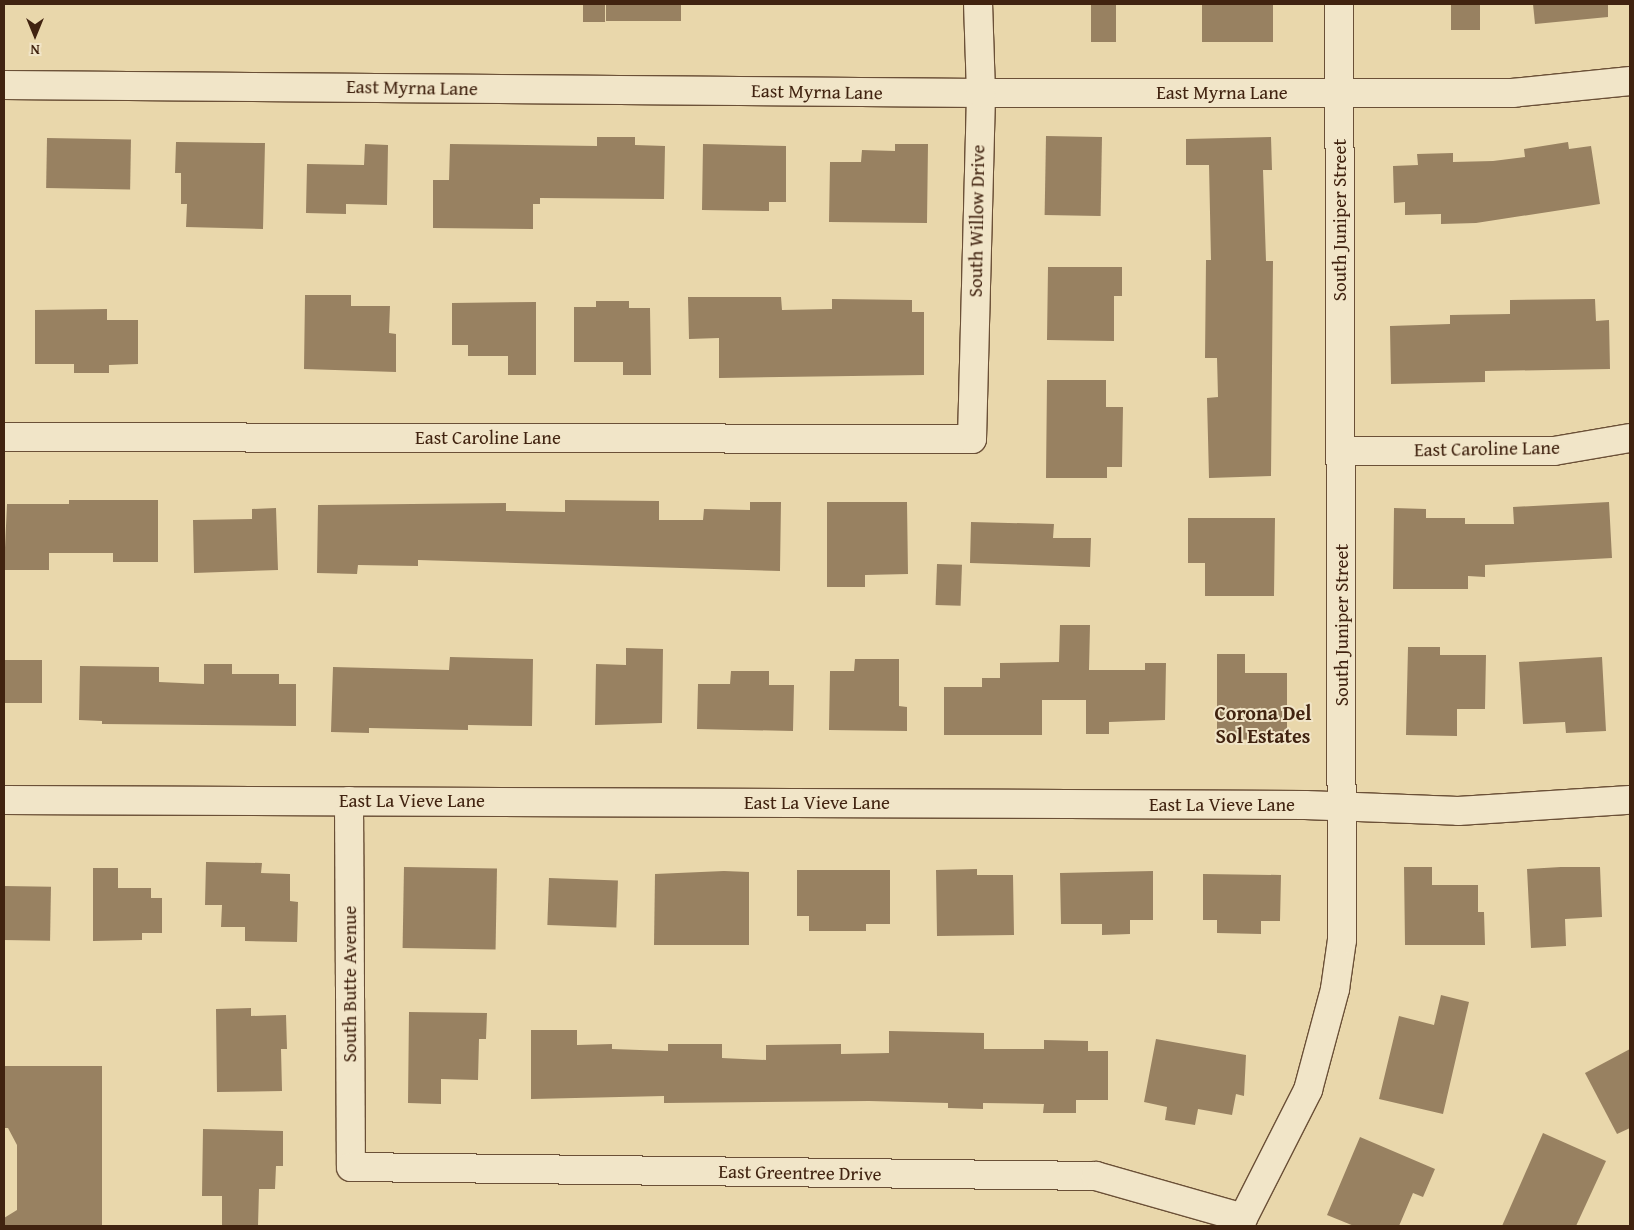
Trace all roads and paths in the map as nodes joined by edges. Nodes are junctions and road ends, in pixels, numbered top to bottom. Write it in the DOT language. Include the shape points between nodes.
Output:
graph roads {
  1 [pos="978,4"];
  2 [pos="1339,4"];
  3 [pos="1630,81"];
  4 [pos="4,85"];
  5 [pos="980,93"];
  6 [pos="1339,93"];
  7 [pos="4,436"];
  8 [pos="1630,438"];
  9 [pos="972,439"];
  10 [pos="1342,451"];
  11 [pos="4,800"];
  12 [pos="1630,800"];
  13 [pos="349,801"];
  14 [pos="1342,806"];
  15 [pos="350,1168"];
  16 [pos="1241,1222"];
  1 -- 5 [label="street, South Willow Drive"];
  2 -- 6 [label="street, South Juniper Street"];
  3 -- 6 [label="street, East Myrna Lane" via="1512,93"];
  4 -- 5 [label="street, East Myrna Lane"];
  5 -- 6 [label="street, East Myrna Lane"];
  5 -- 9 [label="street, South Willow Drive"];
  6 -- 10 [label="street, South Juniper Street"];
  7 -- 9 [label="street, East Caroline Lane"];
  8 -- 10 [label="street, East Caroline Lane" via="1554,451"];
  10 -- 14 [label="street, South Juniper Street"];
  11 -- 13 [label="street, East La Vieve Lane"];
  12 -- 14 [label="street, East La Vieve Lane" via="1458,811"];
  13 -- 14 [label="street, East La Vieve Lane"];
  13 -- 15 [label="street, South Butte Avenue"];
  14 -- 16 [label="street, South Juniper Street" via="1342,940 1322,1047 1289,1134"];
  15 -- 16 [label="street, East Greentree Drive" via="1096,1176"];
}
